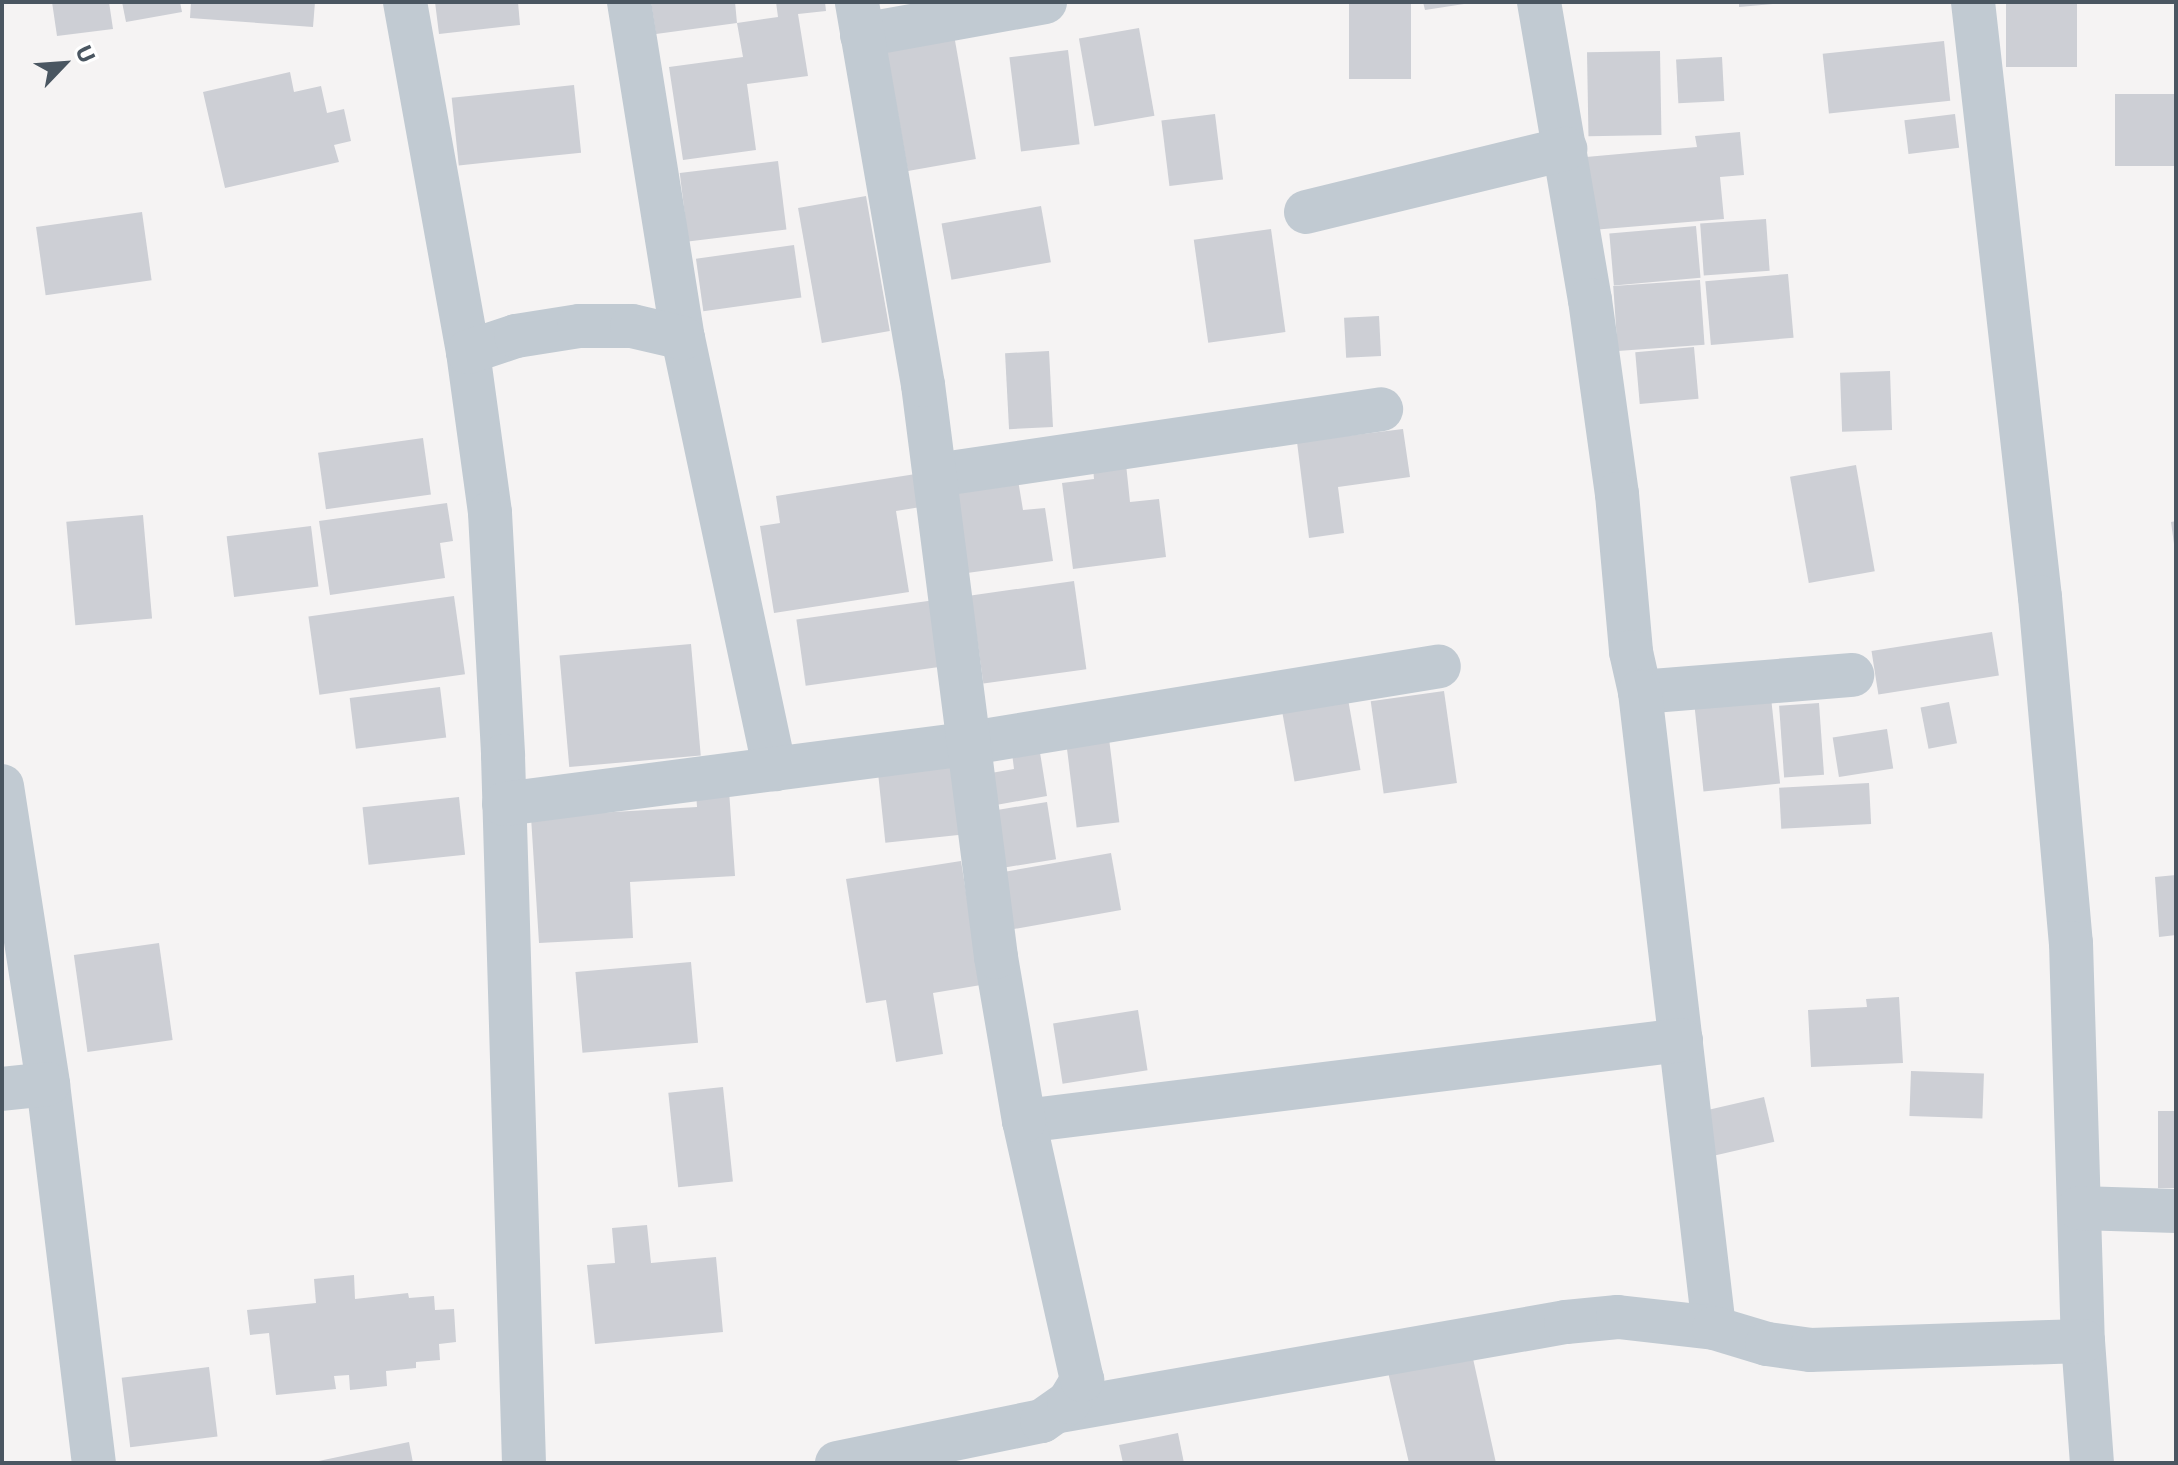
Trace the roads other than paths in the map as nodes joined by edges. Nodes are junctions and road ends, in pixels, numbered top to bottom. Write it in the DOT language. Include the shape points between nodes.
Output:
graph roads {
  1 [pos="405,2"];
  2 [pos="629,2"];
  3 [pos="1045,2"];
  4 [pos="1539,2"];
  5 [pos="1973,2"];
  6 [pos="859,18"];
  7 [pos="1565,149"];
  8 [pos="1306,212"];
  9 [pos="683,338"];
  10 [pos="468,352"];
  11 [pos="1381,409"];
  12 [pos="936,475"];
  13 [pos="1439,666"];
  14 [pos="1852,675"];
  15 [pos="1640,692"];
  16 [pos="971,743"];
  17 [pos="775,769"];
  18 [pos="2,786"];
  19 [pos="504,804"];
  20 [pos="1681,1040"];
  21 [pos="48,1084"];
  22 [pos="2,1089"];
  23 [pos="1024,1121"];
  24 [pos="2079,1208"];
  25 [pos="2176,1211"];
  26 [pos="1714,1328"];
  27 [pos="2083,1341"];
  28 [pos="1059,1411"];
  29 [pos="94,1463"];
  30 [pos="524,1463"];
  31 [pos="837,1463"];
  32 [pos="2092,1463"];
  1 -- 10 [label="street"];
  2 -- 9 [label="street"];
  3 -- 6 [label="street"];
  4 -- 7 [label="street"];
  5 -- 24 [label="street" via="2040,597 2071,943"];
  6 -- 12 [label="street"];
  7 -- 8 [label="street"];
  7 -- 15 [label="street" via="1617,494 1631,652"];
  9 -- 10 [label="street" via="632,326 579,326 516,336"];
  9 -- 17 [label="street"];
  10 -- 19 [label="street" via="490,513"];
  11 -- 12 [label="street"];
  12 -- 16 [label="street"];
  13 -- 16 [label="street"];
  14 -- 15 [label="street"];
  15 -- 20 [label="street"];
  16 -- 17 [label="street"];
  16 -- 23 [label="street" via="996,957"];
  17 -- 19 [label="street"];
  18 -- 21 [label="street"];
  19 -- 30 [label="street"];
  20 -- 23 [label="street"];
  20 -- 26 [label="street"];
  21 -- 22 [label="street"];
  21 -- 29 [label="street"];
  23 -- 28 [label="street" via="1082,1380"];
  24 -- 25 [label="street"];
  24 -- 27 [label="street"];
  26 -- 27 [label="street" via="1810,1350"];
  26 -- 28 [label="street" via="1618,1317 1566,1322"];
  27 -- 32 [label="street"];
  28 -- 31 [label="street" via="1042,1421"];
}
